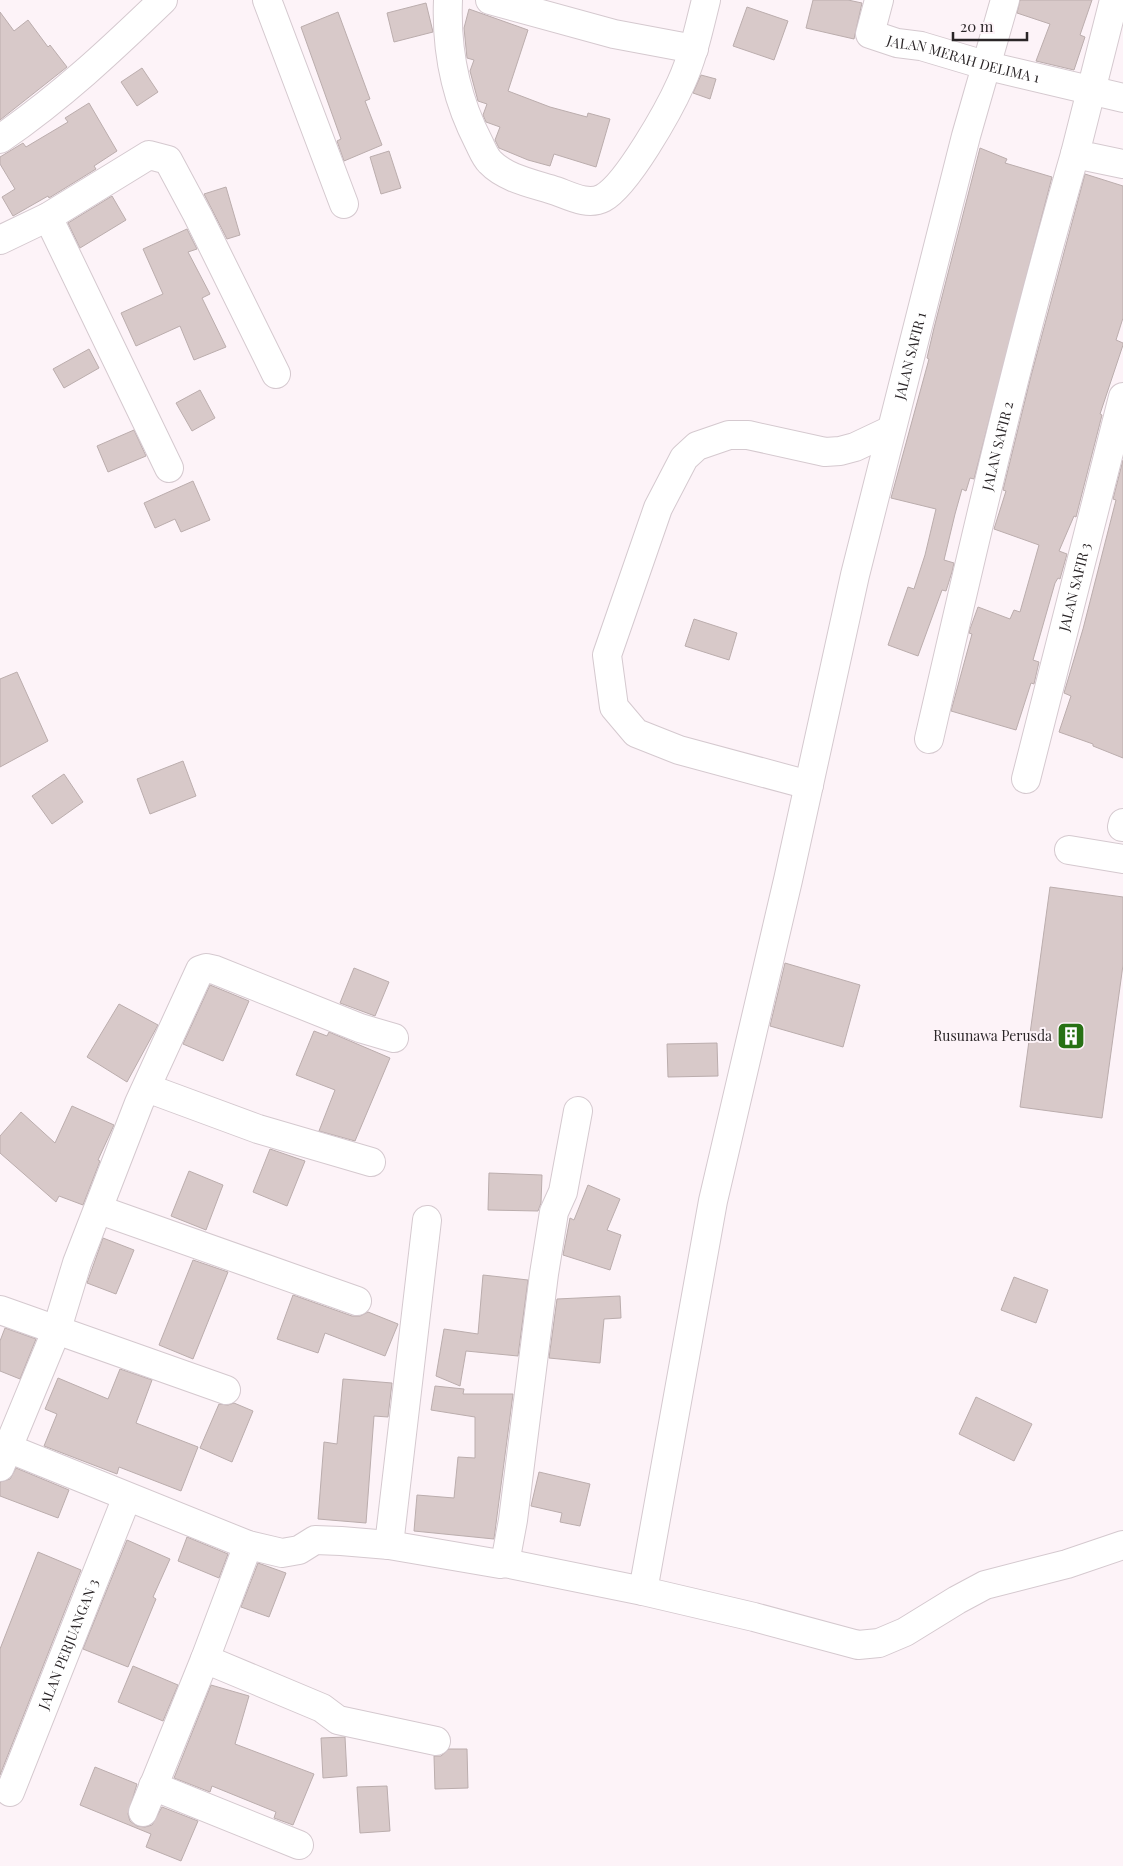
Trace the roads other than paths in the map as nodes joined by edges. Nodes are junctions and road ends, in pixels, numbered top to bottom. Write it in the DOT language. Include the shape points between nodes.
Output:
graph roads {
  1 [pos="163,0"];
  2 [pos="267,0"];
  3 [pos="448,0"];
  4 [pos="490,0"];
  5 [pos="706,0"];
  6 [pos="879,0"];
  7 [pos="1005,0"];
  8 [pos="1114,0"];
  9 [pos="694,49"];
  10 [pos="988,66"];
  11 [pos="1092,90"];
  12 [pos="1123,98"];
  13 [pos="0,139"];
  14 [pos="1075,154"];
  15 [pos="1123,164"];
  16 [pos="344,204"];
  17 [pos="48,217"];
  18 [pos="0,240"];
  19 [pos="276,374"];
  20 [pos="1123,397"];
  21 [pos="891,430"];
  22 [pos="169,468"];
  23 [pos="929,739"];
  24 [pos="1026,779"];
  25 [pos="809,785"];
  26 [pos="1069,850"];
  27 [pos="1123,858"];
  28 [pos="394,1038"];
  29 [pos="148,1088"];
  30 [pos="578,1111"];
  31 [pos="371,1162"];
  32 [pos="100,1210"];
  33 [pos="427,1220"];
  34 [pos="357,1301"];
  35 [pos="0,1310"];
  36 [pos="57,1329"];
  37 [pos="226,1390"];
  38 [pos="2,1453"];
  39 [pos="127,1497"];
  40 [pos="248,1545"];
  41 [pos="389,1545"];
  42 [pos="1123,1546"];
  43 [pos="505,1563"];
  44 [pos="643,1591"];
  45 [pos="206,1659"];
  46 [pos="436,1741"];
  47 [pos="153,1786"];
  48 [pos="10,1792"];
  49 [pos="143,1812"];
  50 [pos="299,1845"];
  1 -- 13 [label="street" via="89,71"];
  2 -- 16 [label="street"];
  3 -- 9 [label="street" via="446,31 458,94 490,162 506,174 590,202 602,199 626,176 681,84"];
  4 -- 9 [label="street" via="614,34"];
  5 -- 9 [label="street"];
  6 -- 10 [label="street, JALAN MERAH DELIMA 1" via="870,34"];
  7 -- 10 [label="street, JALAN SAFIR 1"];
  8 -- 11 [label="street, JALAN SAFIR 2"];
  10 -- 11 [label="street, JALAN MERAH DELIMA 1"];
  10 -- 21 [label="street, JALAN SAFIR 1" via="966,136"];
  11 -- 12 [label="street, JALAN MERAH DELIMA 1"];
  11 -- 14 [label="street, JALAN SAFIR 2"];
  14 -- 15 [label="street"];
  14 -- 23 [label="street, JALAN SAFIR 2" via="1050,234"];
  17 -- 18 [label="street"];
  17 -- 19 [label="street" via="149,155 168,160"];
  17 -- 22 [label="street"];
  20 -- 24 [label="street, JALAN SAFIR 3"];
  21 -- 25 [label="street, JALAN SAFIR 1"];
  21 -- 25 [label="street" via="840,451 825,452 748,435 729,435 697,446 684,458 658,508 607,655 614,707 636,733 679,750"];
  25 -- 44 [label="street, JALAN SAFIR 1" via="713,1201"];
  26 -- 27 [label="street"];
  28 -- 29 [label="street" via="206,968 200,970 159,1056"];
  29 -- 31 [label="street" via="258,1129"];
  29 -- 32 [label="street" via="139,1103"];
  30 -- 43 [label="street" via="563,1192 554,1212"];
  32 -- 34 [label="street"];
  32 -- 36 [label="street" via="77,1263"];
  33 -- 41 [label="street"];
  35 -- 36 [label="street"];
  36 -- 37 [label="street"];
  36 -- 38 [label="street"];
  38 -- 39 [label="street"];
  39 -- 40 [label="street"];
  39 -- 48 [label="street, JALAN PERJUANGAN 3"];
  40 -- 41 [label="street" via="282,1553 299,1550 315,1540"];
  40 -- 45 [label="street"];
  41 -- 43 [label="street"];
  42 -- 44 [label="street" via="985,1586 905,1632 879,1643 858,1645"];
  43 -- 44 [label="street"];
  45 -- 46 [label="street" via="322,1708 338,1720"];
  45 -- 47 [label="street"];
  47 -- 49 [label="street"];
  47 -- 50 [label="street"];
}
